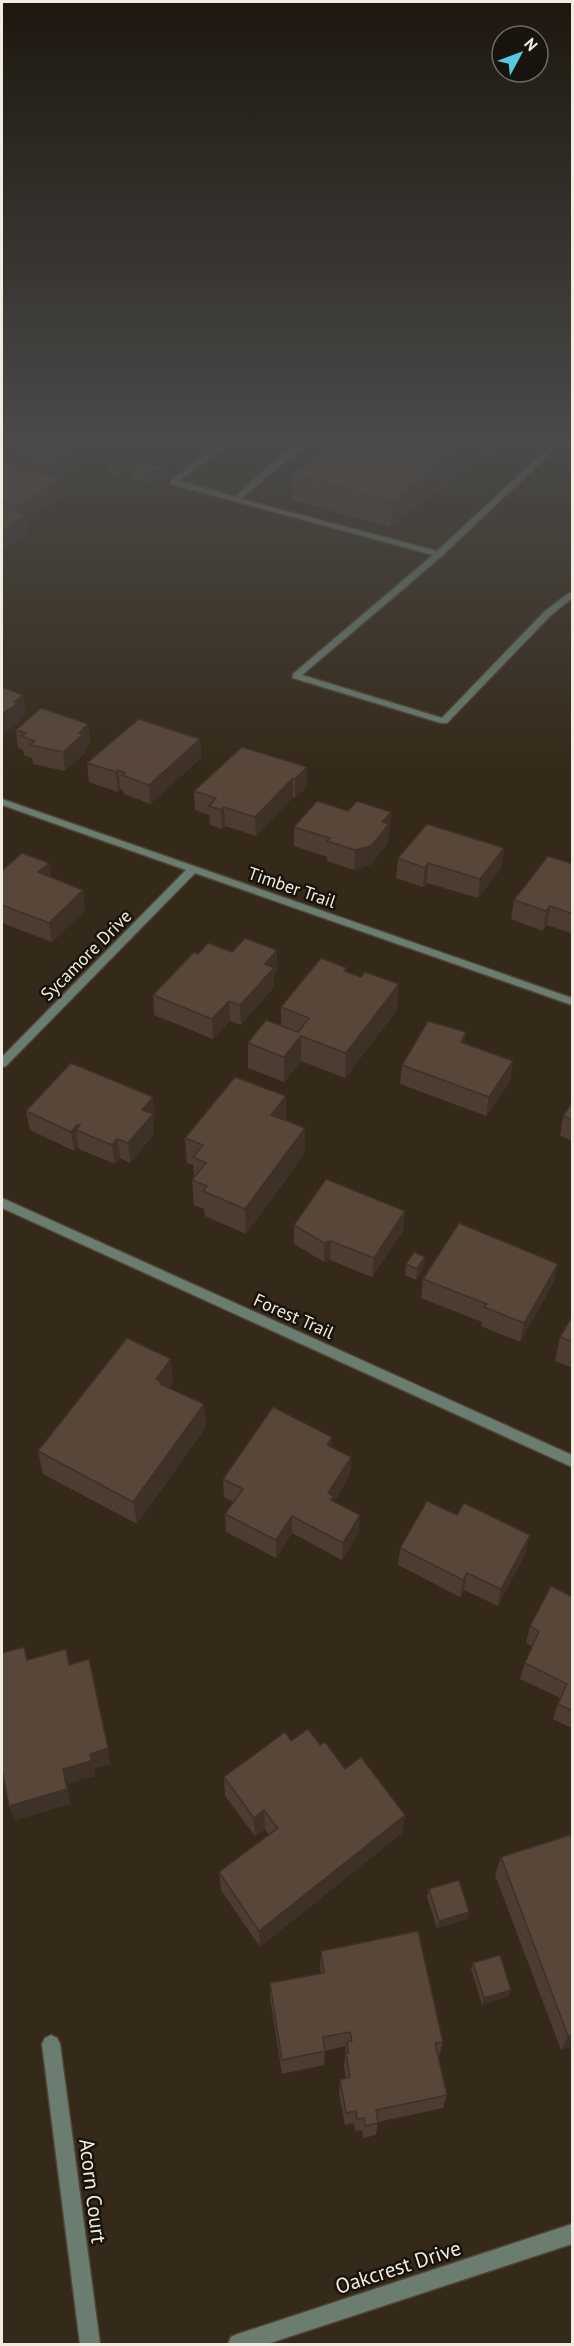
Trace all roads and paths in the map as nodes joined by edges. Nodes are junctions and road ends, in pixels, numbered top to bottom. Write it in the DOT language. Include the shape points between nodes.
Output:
graph roads {
  1 [pos="433,552"];
  2 [pos="439,554"];
  3 [pos="573,595"];
  4 [pos="2,802"];
  5 [pos="194,869"];
  6 [pos="573,1002"];
  7 [pos="2,1063"];
  8 [pos="2,1203"];
  9 [pos="573,1461"];
  10 [pos="51,2044"];
  11 [pos="573,2234"];
  12 [pos="90,2344"];
  13 [pos="238,2344"];
  1 -- 2 [label="street"];
  2 -- 3 [label="street" via="296,675 444,721 547,614"];
  4 -- 5 [label="street, Timber Trail"];
  5 -- 6 [label="street, Timber Trail"];
  5 -- 7 [label="street, Sycamore Drive"];
  8 -- 9 [label="street, Forest Trail"];
  10 -- 12 [label="street, Acorn Court"];
  11 -- 13 [label="street, Oakcrest Drive"];
}
